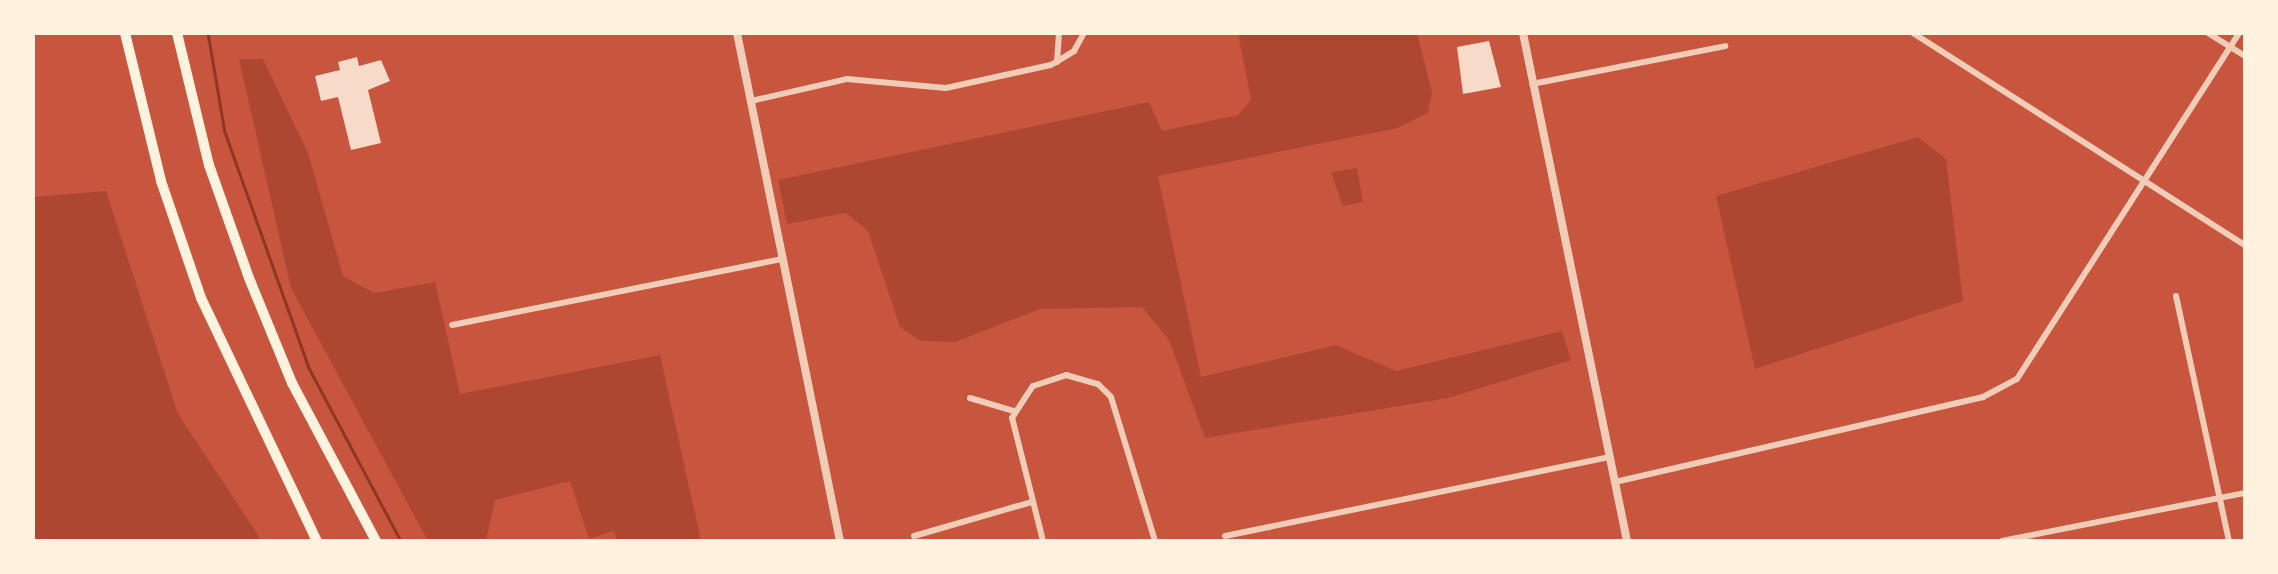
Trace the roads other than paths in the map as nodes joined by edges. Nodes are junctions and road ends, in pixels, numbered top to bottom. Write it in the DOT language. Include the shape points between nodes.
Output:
graph roads {
  1 [pos="125,33"];
  2 [pos="177,33"];
  3 [pos="737,33"];
  4 [pos="1059,33"];
  5 [pos="1084,33"];
  6 [pos="1523,33"];
  7 [pos="1913,33"];
  8 [pos="2208,33"];
  9 [pos="2239,33"];
  10 [pos="1725,46"];
  11 [pos="2230,47"];
  12 [pos="2245,56"];
  13 [pos="1057,62"];
  14 [pos="1532,85"];
  15 [pos="751,102"];
  16 [pos="2146,182"];
  17 [pos="2245,245"];
  18 [pos="781,259"];
  19 [pos="2176,296"];
  20 [pos="452,325"];
  21 [pos="970,398"];
  22 [pos="1014,411"];
  23 [pos="1609,457"];
  24 [pos="1615,482"];
  25 [pos="2245,493"];
  26 [pos="2221,498"];
  27 [pos="1032,502"];
  28 [pos="914,536"];
  29 [pos="1225,536"];
  30 [pos="2027,538"];
  31 [pos="317,541"];
  32 [pos="376,541"];
  33 [pos="840,541"];
  34 [pos="1043,541"];
  35 [pos="1155,541"];
  36 [pos="1627,541"];
  37 [pos="2002,541"];
  38 [pos="2229,541"];
  1 -- 31 [label="highway" via="161,181 201,298 260,433"];
  2 -- 32 [label="highway" via="209,165 249,278 292,383"];
  3 -- 15 [label="street"];
  4 -- 13 [label="street"];
  5 -- 13 [label="street" via="1074,51"];
  6 -- 14 [label="street"];
  7 -- 16 [label="street"];
  8 -- 11 [label="street"];
  9 -- 11 [label="street"];
  10 -- 14 [label="street"];
  11 -- 12 [label="street"];
  11 -- 16 [label="street"];
  13 -- 15 [label="street" via="946,88 847,79"];
  14 -- 23 [label="street"];
  15 -- 18 [label="street"];
  16 -- 17 [label="street"];
  16 -- 24 [label="street" via="2038,354 2007,386 1983,397"];
  18 -- 20 [label="street"];
  18 -- 33 [label="street"];
  19 -- 26 [label="street"];
  21 -- 22 [label="street"];
  22 -- 27 [label="street"];
  22 -- 35 [label="street" via="1028,390 1055,375 1088,379 1104,389 1120,419"];
  23 -- 24 [label="street"];
  23 -- 29 [label="street"];
  24 -- 36 [label="street"];
  25 -- 26 [label="street"];
  26 -- 30 [label="street"];
  26 -- 38 [label="street"];
  27 -- 28 [label="street"];
  27 -- 34 [label="street"];
  30 -- 37 [label="street"];
}
